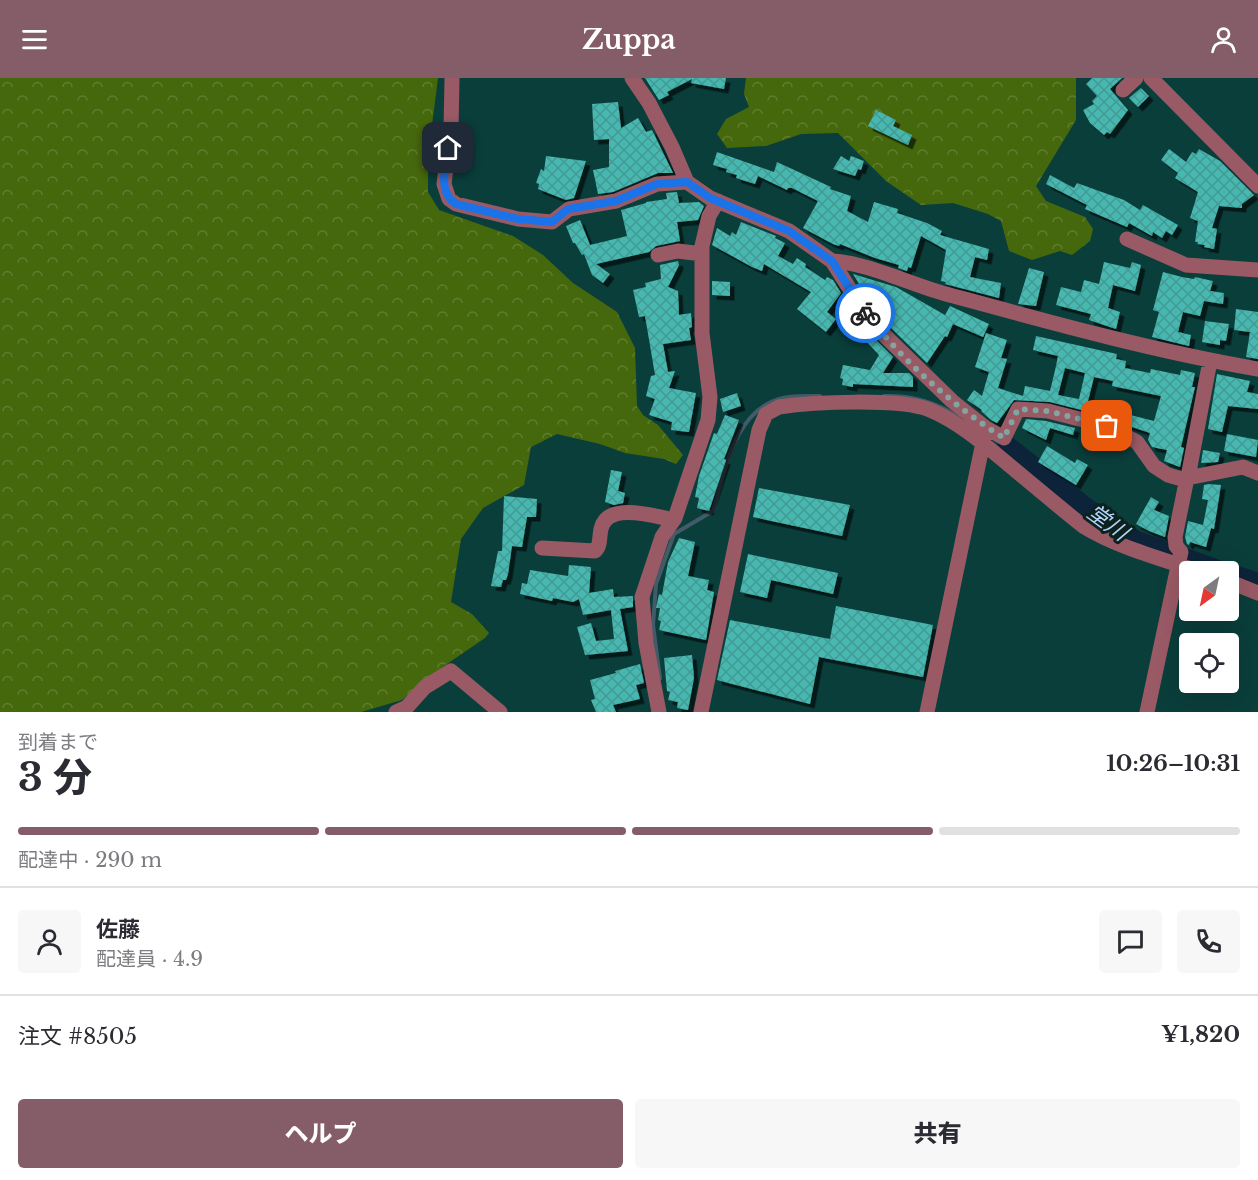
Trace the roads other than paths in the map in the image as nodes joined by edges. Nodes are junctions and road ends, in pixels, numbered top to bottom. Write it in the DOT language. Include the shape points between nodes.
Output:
graph roads {
  1 [pos="452,78"];
  2 [pos="632,78"];
  3 [pos="1136,78"];
  4 [pos="1151,78"];
  5 [pos="1123,90"];
  6 [pos="687,182"];
  7 [pos="1258,186"];
  8 [pos="718,201"];
  9 [pos="1127,239"];
  10 [pos="702,254"];
  11 [pos="658,255"];
  12 [pos="832,261"];
  13 [pos="1258,270"];
  14 [pos="1210,361"];
  15 [pos="1258,369"];
  16 [pos="984,435"];
  17 [pos="1258,473"];
  18 [pos="1187,478"];
  19 [pos="674,520"];
  20 [pos="542,548"];
  21 [pos="1179,560"];
  22 [pos="1239,585"];
  23 [pos="1258,593"];
  24 [pos="406,710"];
  25 [pos="500,712"];
  26 [pos="659,712"];
  27 [pos="701,712"];
  28 [pos="927,712"];
  29 [pos="1147,712"];
  1 -- 6 [label="street" via="444,184 449,199 456,204 518,219 552,222 568,209 616,201 657,184"];
  2 -- 6 [label="street" via="649,103"];
  3 -- 5 [label="street"];
  4 -- 7 [label="street"];
  6 -- 8 [label="street"];
  8 -- 10 [label="street" via="709,216"];
  8 -- 12 [label="street" via="789,231"];
  9 -- 13 [label="street" via="1186,265"];
  10 -- 11 [label="street" via="678,251"];
  10 -- 19 [label="street" via="708,420"];
  12 -- 14 [label="street" via="847,262 1034,318"];
  12 -- 16 [label="street" via="862,310 881,332"];
  14 -- 15 [label="street"];
  14 -- 18 [label="street"];
  16 -- 18 [label="street" via="1004,438 1018,409 1048,411 1107,426 1128,436 1154,466 1168,475"];
  16 -- 21 [label="street" via="1098,536"];
  16 -- 27 [label="street" via="928,409 910,405 795,405 766,414 759,430"];
  16 -- 28 [label="street"];
  17 -- 18 [label="street" via="1243,467"];
  18 -- 21 [label="street" via="1175,537"];
  19 -- 20 [label="street" via="617,513 603,521 595,551"];
  19 -- 26 [label="street" via="663,537 642,597"];
  21 -- 29 [label="street"];
  22 -- 23 [label="street"];
  24 -- 25 [label="street" via="425,687 451,671"];
}
